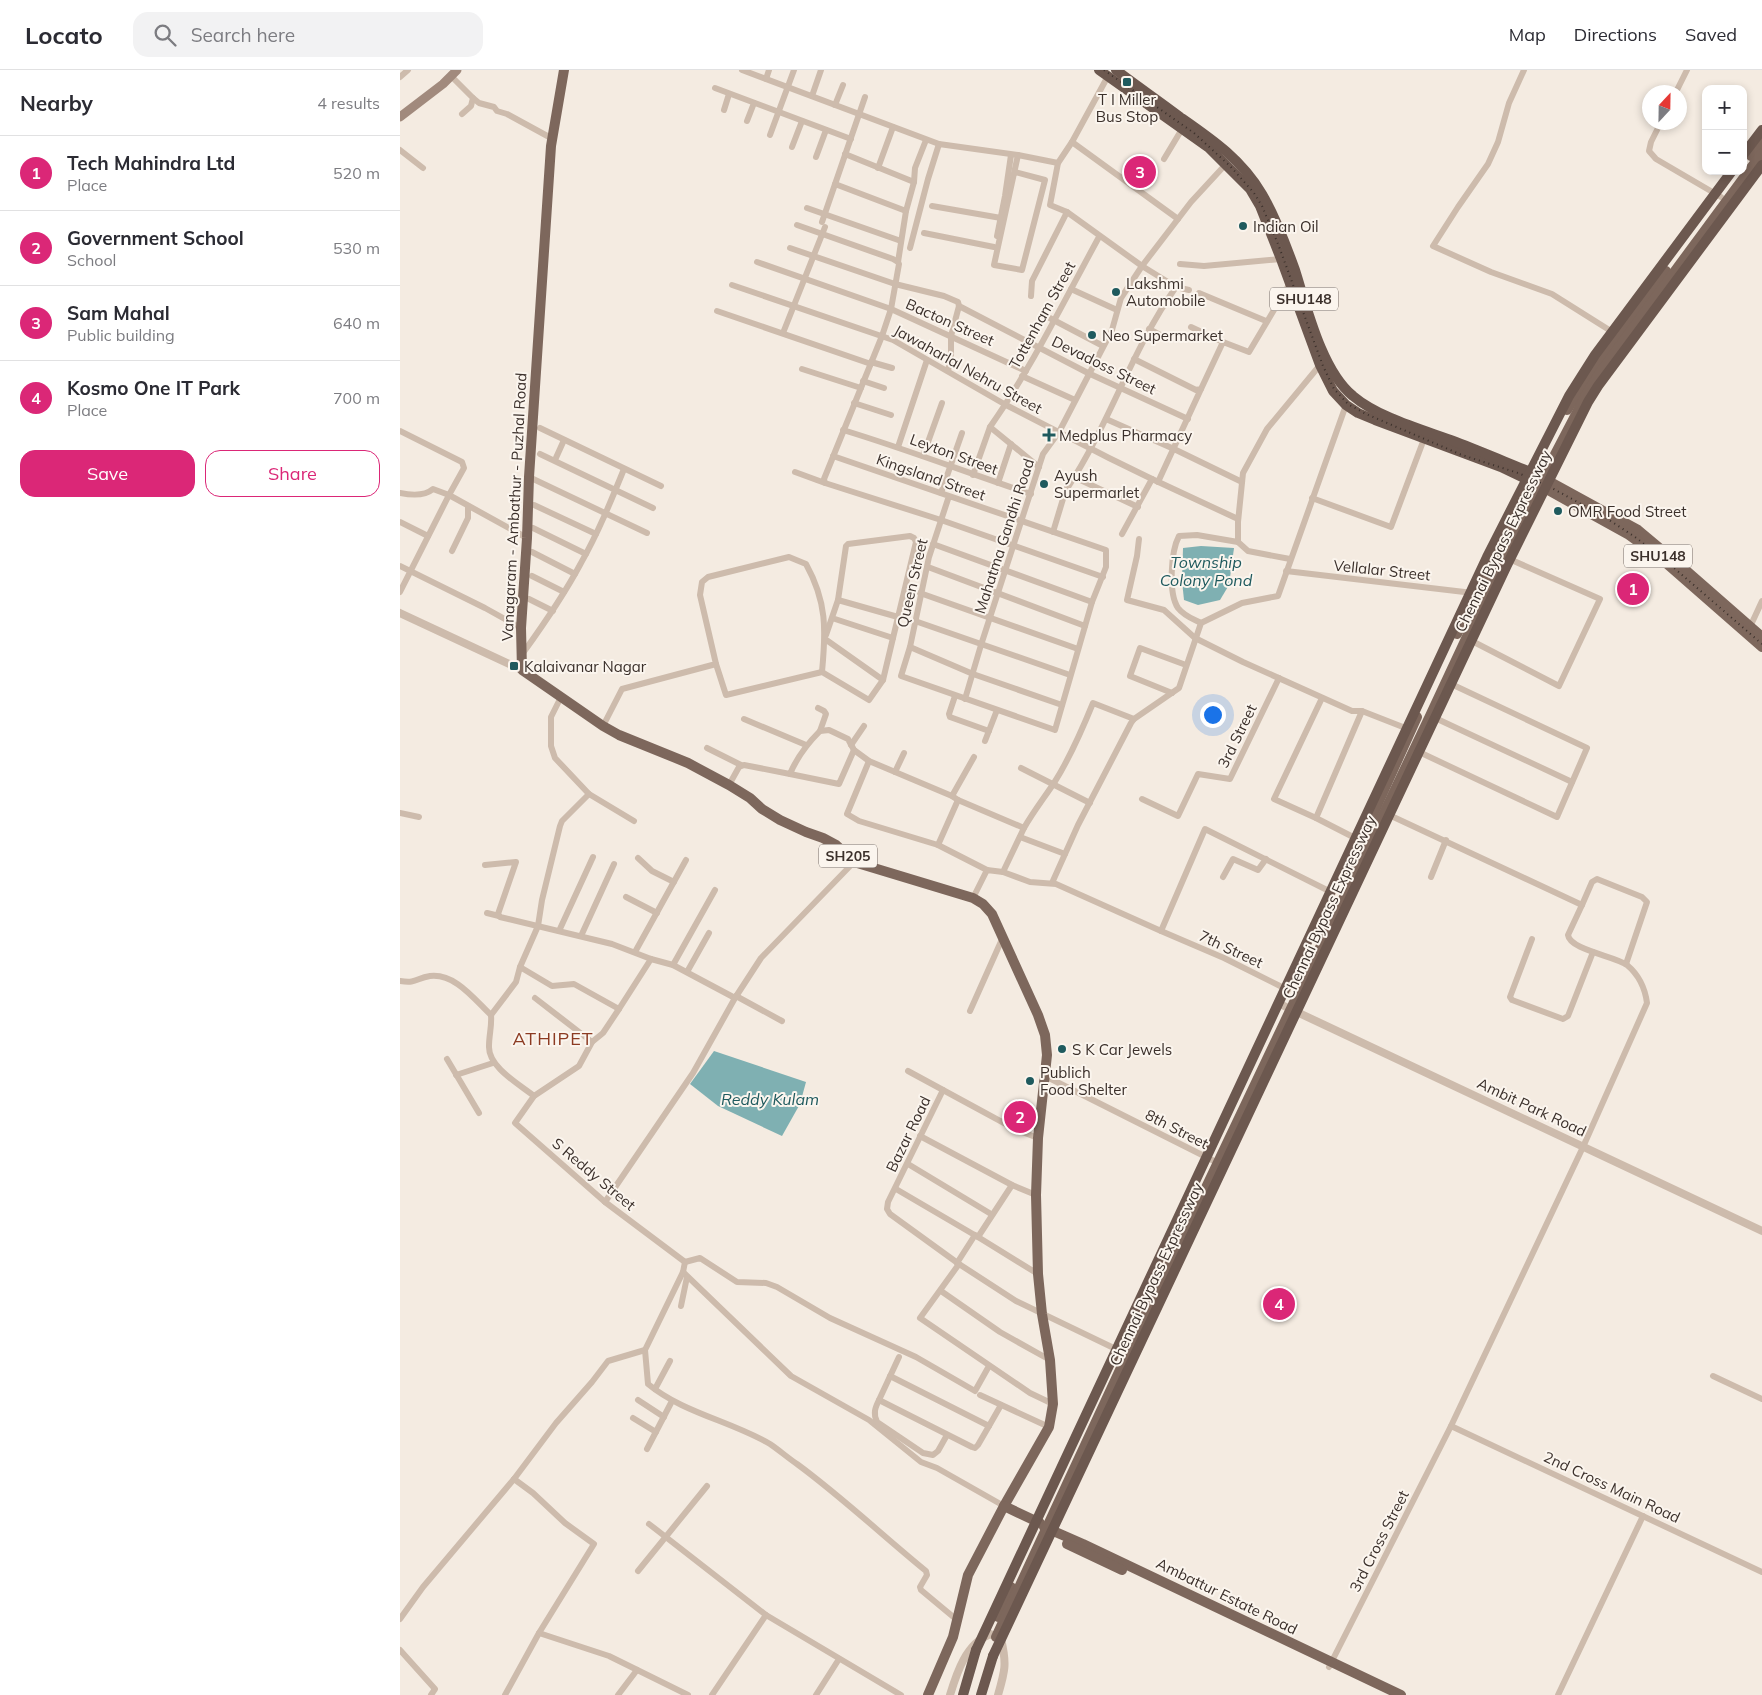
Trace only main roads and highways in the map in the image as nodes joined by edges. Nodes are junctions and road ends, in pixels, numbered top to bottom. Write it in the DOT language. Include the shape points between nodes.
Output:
graph roads {
  1 [pos="564,70"];
  2 [pos="1099,70"];
  3 [pos="454,73"];
  4 [pos="1112,73"];
  5 [pos="400,117"];
  6 [pos="1762,130"];
  7 [pos="1762,142"];
  8 [pos="1747,151"];
  9 [pos="1762,152"];
  10 [pos="1747,162"];
  11 [pos="1762,165"];
  12 [pos="1729,175"];
  13 [pos="1737,175"];
  14 [pos="1536,479"];
  15 [pos="1480,595"];
  16 [pos="1710,596"];
  17 [pos="1762,637"];
  18 [pos="1762,647"];
  19 [pos="1409,748"];
  20 [pos="1287,1007"];
  21 [pos="1004,1506"];
  22 [pos="1041,1528"];
  23 [pos="993,1635"];
  24 [pos="1330,1665"];
  25 [pos="928,1695"];
  26 [pos="963,1695"];
  27 [pos="981,1695"];
  28 [pos="1390,1695"];
  29 [pos="1401,1695"];
  1 -- 21 [label="main road, Vanagaram - Ambathur - Puzhal Road / SH205" via="552,138 529,477 521,628 522,670 603,726 688,763 729,785 780,820 836,845 854,862 973,898 992,914 1038,1015 1045,1035 1047,1056 1038,1138 1036,1195 1038,1274 1054,1404 1049,1427"];
  2 -- 4 [label="highway, SHU148"];
  3 -- 5 [label="main road"];
  4 -- 14 [label="highway, SHU148" via="1226,150 1262,193 1278,225 1331,370 1352,396 1402,422 1487,453"];
  4 -- 14 [label="highway, SHU148" via="1209,148 1250,189 1281,259 1320,365 1333,391 1346,405 1358,413 1424,439"];
  6 -- 8 [label="highway"];
  7 -- 10 [label="main road"];
  9 -- 14 [label="main road" via="1599,374"];
  11 -- 27 [label="highway, Chennai Bypass Expressway, bridge" via="1588,402 1506,565 993,1656"];
  12 -- 26 [label="highway, Chennai Bypass Expressway, bridge" via="1569,396 1487,557 976,1650"];
  13 -- 14 [label="main road" via="1617,335 1571,403"];
  14 -- 15 [label="main road"];
  14 -- 15 [label="main road" via="1504,556"];
  14 -- 16 [label="main road, SHU148" via="1638,530"];
  15 -- 19 [label="main road" via="1466,638 1430,716"];
  15 -- 19 [label="main road" via="1419,710"];
  16 -- 17 [label="main road, SHU148"];
  16 -- 18 [label="main road, SHU148"];
  19 -- 20 [label="main road" via="1384,812"];
  19 -- 20 [label="main road" via="1334,893 1289,990"];
  20 -- 22 [label="main road"];
  21 -- 22 [label="main road, Ambattur Estate Road"];
  21 -- 25 [label="main road, SH205" via="968,1575 953,1637"];
  22 -- 23 [label="main road"];
  22 -- 24 [label="main road, Ambattur Estate Road"];
  24 -- 28 [label="main road, Ambattur Estate Road"];
  24 -- 29 [label="main road, Ambattur Estate Road"];
}
